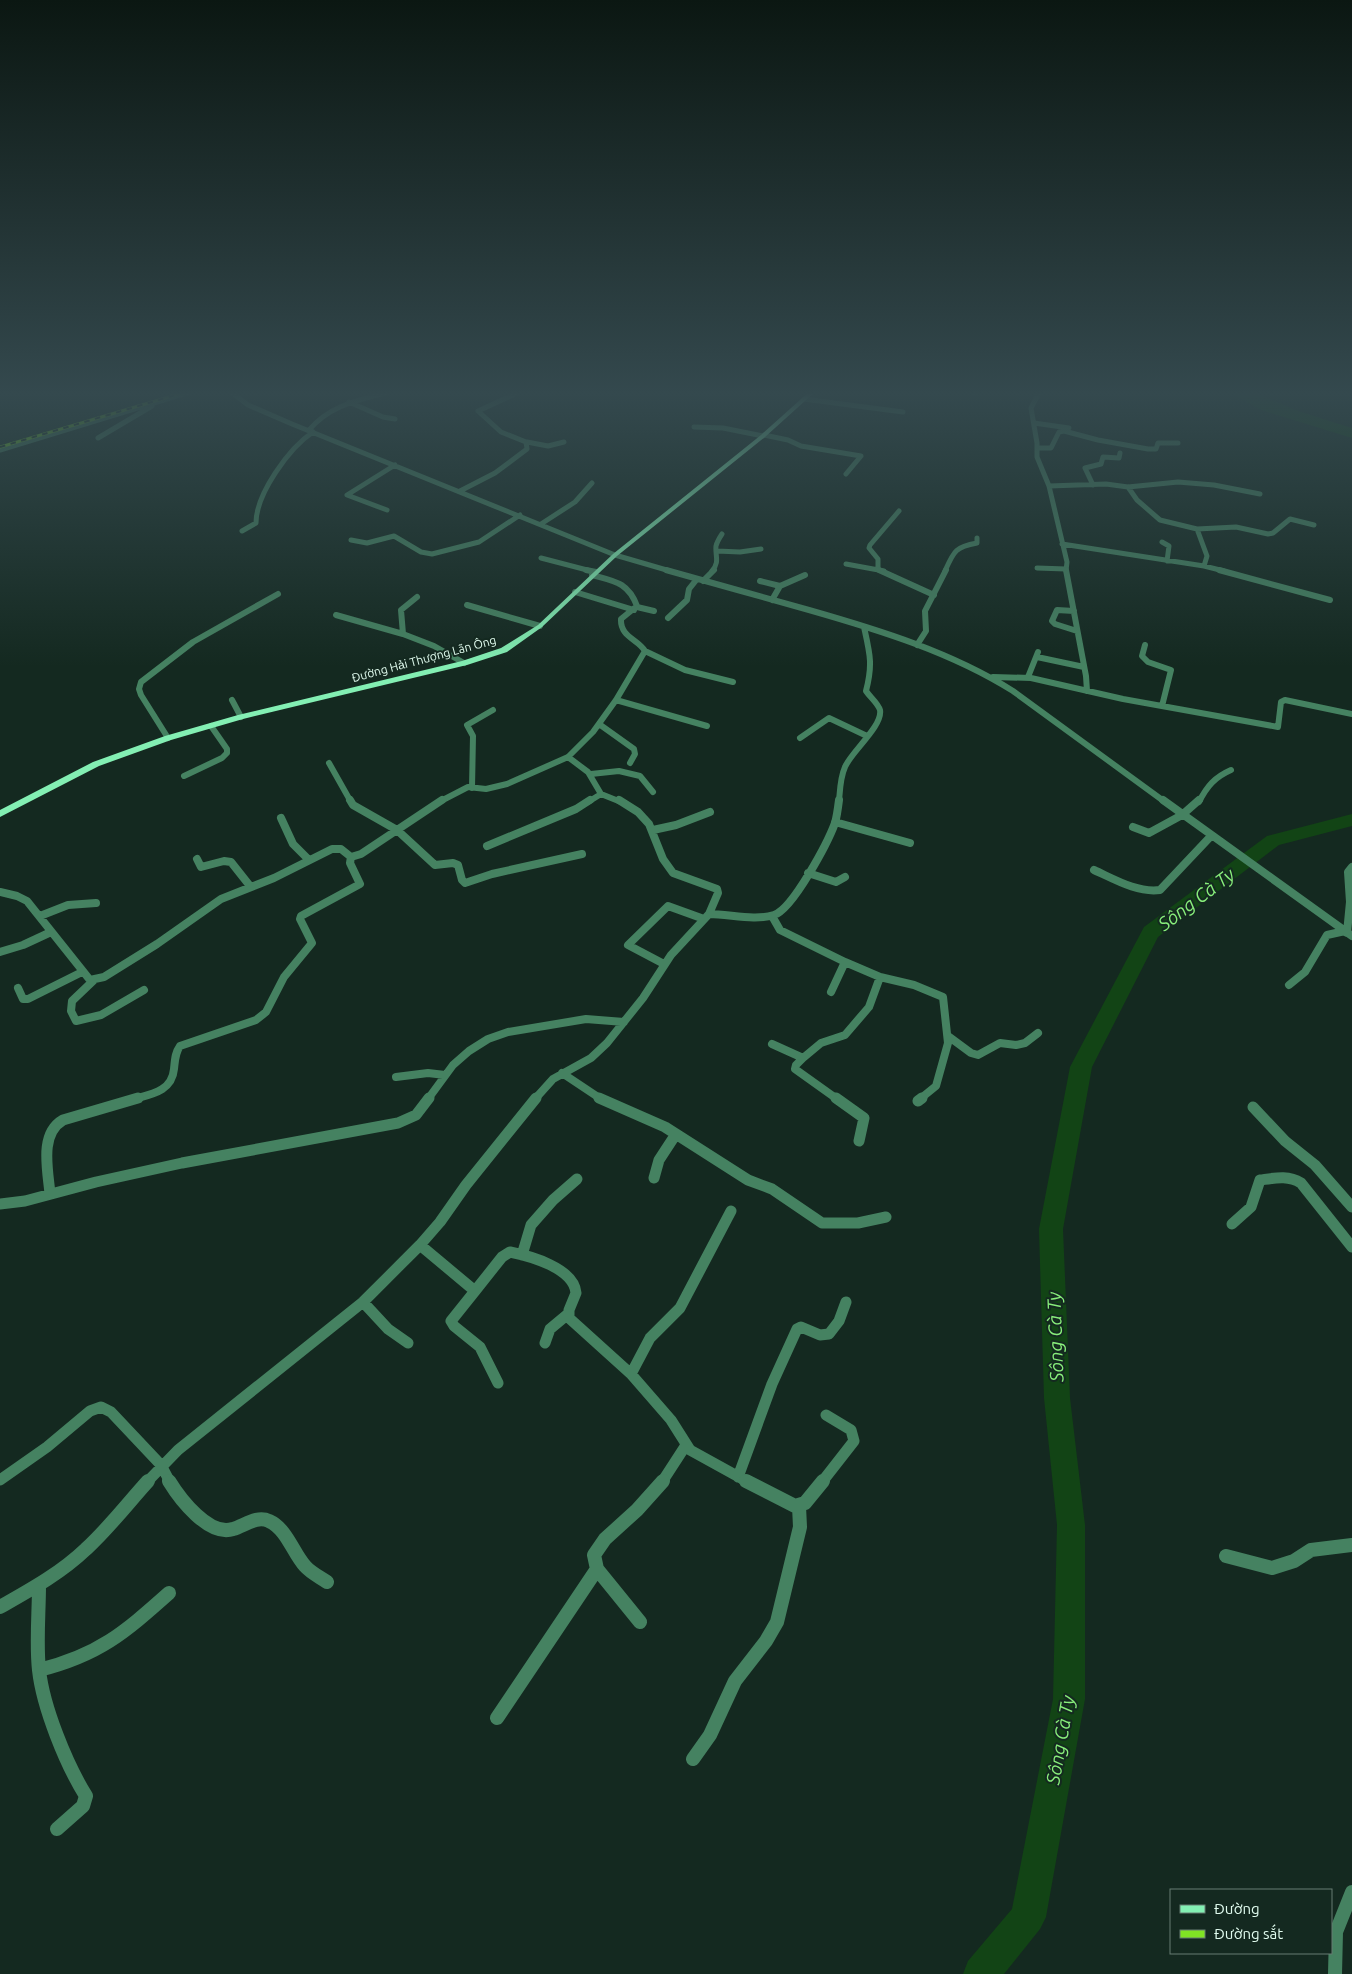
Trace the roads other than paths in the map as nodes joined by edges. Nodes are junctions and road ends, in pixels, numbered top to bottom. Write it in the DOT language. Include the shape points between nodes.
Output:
graph roads {
  1 [pos="272,483"];
  2 [pos="366,483"];
  3 [pos="440,483"];
  4 [pos="475,483"];
  5 [pos="592,483"];
  6 [pos="704,483"];
  7 [pos="1048,483"];
  8 [pos="1167,483"];
  9 [pos="1191,483"];
  10 [pos="1093,485"];
  11 [pos="1049,486"];
  12 [pos="1128,487"];
  13 [pos="460,491"];
  14 [pos="1260,494"];
  15 [pos="388,510"];
  16 [pos="900,511"];
  17 [pos="520,515"];
  18 [pos="541,524"];
  19 [pos="1314,525"];
  20 [pos="1198,529"];
  21 [pos="242,531"];
  22 [pos="722,534"];
  23 [pos="977,538"];
  24 [pos="351,540"];
  25 [pos="1162,542"];
  26 [pos="1062,544"];
  27 [pos="761,549"];
  28 [pos="717,551"];
  29 [pos="615,555"];
  30 [pos="541,558"];
  31 [pos="1167,561"];
  32 [pos="846,564"];
  33 [pos="1204,566"];
  34 [pos="1037,568"];
  35 [pos="878,569"];
  36 [pos="1066,569"];
  37 [pos="594,573"];
  38 [pos="805,575"];
  39 [pos="700,580"];
  40 [pos="760,581"];
  41 [pos="780,586"];
  42 [pos="575,592"];
  43 [pos="278,594"];
  44 [pos="934,595"];
  45 [pos="417,597"];
  46 [pos="772,600"];
  47 [pos="1330,600"];
  48 [pos="467,605"];
  49 [pos="635,609"];
  50 [pos="654,611"];
  51 [pos="1074,611"];
  52 [pos="336,615"];
  53 [pos="369,618"];
  54 [pos="668,618"];
  55 [pos="401,626"];
  56 [pos="540,626"];
  57 [pos="864,627"];
  58 [pos="1077,631"];
  59 [pos="403,634"];
  60 [pos="917,645"];
  61 [pos="1145,645"];
  62 [pos="645,651"];
  63 [pos="464,663"];
  64 [pos="1084,667"];
  65 [pos="991,677"];
  66 [pos="1028,677"];
  67 [pos="733,682"];
  68 [pos="1087,691"];
  69 [pos="232,700"];
  70 [pos="616,700"];
  71 [pos="1162,706"];
  72 [pos="493,710"];
  73 [pos="1352,714"];
  74 [pos="241,717"];
  75 [pos="598,724"];
  76 [pos="211,726"];
  77 [pos="707,726"];
  78 [pos="867,736"];
  79 [pos="168,738"];
  80 [pos="800,738"];
  81 [pos="568,757"];
  82 [pos="329,763"];
  83 [pos="630,763"];
  84 [pos="1231,770"];
  85 [pos="591,774"];
  86 [pos="184,776"];
  87 [pos="472,788"];
  88 [pos="652,792"];
  89 [pos="601,794"];
  90 [pos="710,812"];
  91 [pos="0,814"];
  92 [pos="1182,815"];
  93 [pos="281,818"];
  94 [pos="835,822"];
  95 [pos="1133,827"];
  96 [pos="396,830"];
  97 [pos="653,830"];
  98 [pos="1213,838"];
  99 [pos="910,843"];
  100 [pos="487,846"];
  101 [pos="582,854"];
  102 [pos="351,858"];
  103 [pos="197,859"];
  104 [pos="309,860"];
  105 [pos="1352,867"];
  106 [pos="1094,870"];
  107 [pos="808,873"];
  108 [pos="845,877"];
  109 [pos="250,886"];
  110 [pos="0,892"];
  111 [pos="96,903"];
  112 [pos="40,916"];
  113 [pos="706,916"];
  114 [pos="772,916"];
  115 [pos="50,932"];
  116 [pos="1348,933"];
  117 [pos="0,952"];
  118 [pos="845,962"];
  119 [pos="664,964"];
  120 [pos="82,972"];
  121 [pos="880,977"];
  122 [pos="94,980"];
  123 [pos="1289,985"];
  124 [pos="18,988"];
  125 [pos="144,990"];
  126 [pos="830,992"];
  127 [pos="624,1022"];
  128 [pos="1038,1033"];
  129 [pos="948,1036"];
  130 [pos="772,1044"];
  131 [pos="803,1058"];
  132 [pos="562,1073"];
  133 [pos="445,1075"];
  134 [pos="396,1077"];
  135 [pos="918,1101"];
  136 [pos="1253,1107"];
  137 [pos="676,1134"];
  138 [pos="859,1141"];
  139 [pos="654,1178"];
  140 [pos="577,1179"];
  141 [pos="50,1194"];
  142 [pos="0,1204"];
  143 [pos="1352,1207"];
  144 [pos="731,1211"];
  145 [pos="886,1217"];
  146 [pos="1232,1224"];
  147 [pos="420,1245"];
  148 [pos="1352,1246"];
  149 [pos="522,1254"];
  150 [pos="476,1291"];
  151 [pos="363,1302"];
  152 [pos="846,1302"];
  153 [pos="568,1314"];
  154 [pos="545,1342"];
  155 [pos="408,1343"];
  156 [pos="631,1374"];
  157 [pos="498,1383"];
  158 [pos="826,1415"];
  159 [pos="686,1445"];
  160 [pos="162,1465"];
  161 [pos="738,1477"];
  162 [pos="0,1480"];
  163 [pos="799,1506"];
  164 [pos="1352,1545"];
  165 [pos="1226,1556"];
  166 [pos="597,1569"];
  167 [pos="327,1582"];
  168 [pos="39,1585"];
  169 [pos="169,1593"];
  170 [pos="0,1606"];
  171 [pos="640,1622"];
  172 [pos="40,1670"];
  173 [pos="497,1718"];
  174 [pos="693,1759"];
  175 [pos="57,1829"];
  176 [pos="1352,1892"];
  177 [pos="1335,1974"];
  1 -- 21 [label="street" via="256,512 256,523"];
  2 -- 15 [label="street" via="347,495"];
  3 -- 13 [label="street"];
  4 -- 13 [label="street"];
  5 -- 18 [label="street" via="575,502"];
  6 -- 29 [label="street, Đường Hải Thượng Lãn Ông"];
  7 -- 11 [label="street"];
  8 -- 12 [label="street"];
  9 -- 14 [label="street"];
  10 -- 11 [label="street"];
  10 -- 12 [label="street"];
  11 -- 26 [label="street"];
  12 -- 20 [label="street" via="1137,500 1160,520"];
  13 -- 17 [label="street"];
  16 -- 35 [label="street" via="869,548 878,559"];
  17 -- 18 [label="street"];
  17 -- 24 [label="street" via="482,540 432,554 421,552 394,536 367,543"];
  18 -- 29 [label="street"];
  19 -- 20 [label="street" via="1290,519 1268,534 1236,527"];
  20 -- 33 [label="street" via="1207,556"];
  22 -- 28 [label="street" via="716,545"];
  23 -- 44 [label="street" via="977,543 961,546 953,553"];
  25 -- 31 [label="street" via="1169,546"];
  26 -- 31 [label="street"];
  26 -- 36 [label="street"];
  27 -- 28 [label="street"];
  28 -- 39 [label="street" via="716,567"];
  29 -- 37 [label="street, Đường Hải Thượng Lãn Ông"];
  29 -- 39 [label="street"];
  30 -- 37 [label="street"];
  31 -- 33 [label="street"];
  32 -- 35 [label="street"];
  33 -- 47 [label="street"];
  34 -- 36 [label="street"];
  35 -- 44 [label="street"];
  36 -- 51 [label="street"];
  37 -- 42 [label="street, Đường Hải Thượng Lãn Ông"];
  37 -- 49 [label="street" via="629,588 634,596"];
  38 -- 41 [label="street"];
  39 -- 46 [label="street"];
  39 -- 54 [label="street" via="689,589 687,600"];
  40 -- 41 [label="street"];
  41 -- 46 [label="street"];
  42 -- 49 [label="street"];
  42 -- 56 [label="street, Đường Hải Thượng Lãn Ông"];
  43 -- 79 [label="street" via="193,642 141,682 138,689 141,696"];
  44 -- 60 [label="street" via="925,612 926,631"];
  45 -- 55 [label="street" via="401,610"];
  46 -- 57 [label="street"];
  48 -- 56 [label="street"];
  49 -- 50 [label="street"];
  49 -- 62 [label="street" via="621,619 620,625 625,634"];
  51 -- 58 [label="street"];
  51 -- 58 [label="street" via="1057,610 1053,623"];
  52 -- 59 [label="street"];
  53 -- 55 [label="street"];
  55 -- 59 [label="street"];
  56 -- 63 [label="street, Đường Hải Thượng Lãn Ông" via="504,650"];
  57 -- 60 [label="street"];
  57 -- 78 [label="street" via="870,655 866,691 880,713 875,727"];
  58 -- 64 [label="street"];
  59 -- 63 [label="street"];
  60 -- 65 [label="street"];
  61 -- 71 [label="street" via="1142,656 1145,660 1171,670"];
  62 -- 67 [label="street" via="685,670"];
  62 -- 70 [label="street"];
  63 -- 74 [label="street, Đường Hải Thượng Lãn Ông"];
  64 -- 66 [label="street" via="1038,655"];
  64 -- 68 [label="street"];
  65 -- 66 [label="street"];
  65 -- 92 [label="street"];
  66 -- 68 [label="street"];
  68 -- 71 [label="street"];
  69 -- 74 [label="street"];
  70 -- 75 [label="street"];
  70 -- 77 [label="street"];
  71 -- 73 [label="street" via="1278,727 1285,700"];
  72 -- 87 [label="street" via="468,725 473,736"];
  74 -- 76 [label="street, Đường Hải Thượng Lãn Ông"];
  75 -- 81 [label="street"];
  75 -- 83 [label="street" via="634,749"];
  76 -- 79 [label="street, Đường Hải Thượng Lãn Ông"];
  76 -- 86 [label="street" via="228,749 227,754"];
  78 -- 80 [label="street" via="829,718"];
  78 -- 94 [label="street" via="844,767"];
  79 -- 91 [label="street, Đường Hải Thượng Lãn Ông" via="96,764"];
  81 -- 85 [label="street"];
  81 -- 87 [label="street" via="507,784 486,789"];
  82 -- 96 [label="street" via="353,805"];
  84 -- 92 [label="street" via="1220,774 1208,785 1198,803"];
  85 -- 88 [label="street" via="619,771 640,776"];
  85 -- 89 [label="street"];
  87 -- 96 [label="street" via="464,788 444,798"];
  89 -- 97 [label="street" via="625,802"];
  89 -- 100 [label="street" via="576,809"];
  90 -- 97 [label="street"];
  92 -- 95 [label="street" via="1148,833"];
  92 -- 98 [label="street"];
  93 -- 104 [label="street" via="293,844"];
  94 -- 99 [label="street"];
  94 -- 107 [label="street"];
  96 -- 101 [label="street" via="435,865 458,865 465,883"];
  96 -- 102 [label="street"];
  97 -- 113 [label="street" via="657,846 672,872 715,887 718,891"];
  98 -- 106 [label="street" via="1156,892"];
  98 -- 116 [label="street"];
  102 -- 104 [label="street" via="335,848"];
  102 -- 141 [label="street" via="350,863 360,884 301,916 312,943 284,978 264,1016 180,1046 172,1082 161,1092 63,1120 52,1128 48,1156"];
  103 -- 109 [label="street" via="201,867 231,862"];
  104 -- 109 [label="street"];
  105 -- 116 [label="street" via="1348,872"];
  107 -- 108 [label="street" via="836,882"];
  107 -- 114 [label="street" via="784,909"];
  109 -- 122 [label="street" via="210,905 132,960"];
  110 -- 112 [label="street" via="23,898"];
  111 -- 112 [label="street" via="68,905"];
  112 -- 115 [label="street"];
  113 -- 114 [label="street"];
  113 -- 119 [label="street"];
  113 -- 119 [label="street" via="668,906 628,945"];
  114 -- 118 [label="street" via="780,930"];
  115 -- 117 [label="street"];
  115 -- 120 [label="street"];
  116 -- 123 [label="street" via="1327,935 1305,972"];
  118 -- 121 [label="street"];
  118 -- 126 [label="street"];
  119 -- 127 [label="street"];
  120 -- 122 [label="street"];
  120 -- 124 [label="street" via="28,999 23,999"];
  121 -- 129 [label="street" via="941,995"];
  121 -- 131 [label="street" via="869,1007 845,1035 821,1043"];
  122 -- 125 [label="street" via="72,1001 71,1011 76,1021 104,1013"];
  127 -- 132 [label="street" via="591,1058"];
  127 -- 133 [label="street" via="591,1018 500,1034 469,1051"];
  128 -- 129 [label="street" via="1022,1046 997,1044 978,1055"];
  129 -- 135 [label="street" via="936,1086"];
  130 -- 131 [label="street"];
  131 -- 138 [label="street" via="795,1069 864,1118"];
  132 -- 137 [label="street" via="605,1102"];
  132 -- 147 [label="street" via="539,1094"];
  133 -- 134 [label="street" via="428,1073"];
  133 -- 141 [label="street" via="421,1110 408,1120 182,1163"];
  136 -- 143 [label="street" via="1285,1141 1315,1165"];
  137 -- 139 [label="street" via="655,1169"];
  137 -- 145 [label="street" via="748,1180 772,1189 822,1223 858,1223"];
  140 -- 149 [label="street" via="532,1225"];
  141 -- 142 [label="street"];
  144 -- 156 [label="street" via="680,1308 655,1332"];
  146 -- 148 [label="street" via="1248,1212 1260,1180 1286,1176 1301,1183"];
  147 -- 150 [label="street"];
  147 -- 151 [label="street"];
  149 -- 150 [label="street" via="506,1254"];
  149 -- 153 [label="street" via="546,1263 573,1282 576,1296"];
  150 -- 157 [label="street" via="451,1321 480,1347"];
  151 -- 155 [label="street" via="388,1329"];
  151 -- 160 [label="street"];
  152 -- 161 [label="street" via="839,1321 829,1334 820,1335 801,1327 796,1331 772,1384"];
  153 -- 154 [label="street" via="550,1329"];
  153 -- 156 [label="street"];
  156 -- 159 [label="street" via="671,1420"];
  158 -- 163 [label="street" via="851,1430 854,1441 805,1503"];
  159 -- 161 [label="street"];
  159 -- 166 [label="street" via="649,1497 597,1549 594,1560"];
  160 -- 162 [label="street" via="111,1412 101,1407"];
  160 -- 167 [label="street" via="165,1476 193,1510 215,1528 227,1531 261,1519 269,1521 283,1534 309,1570"];
  160 -- 168 [label="street" via="87,1548"];
  161 -- 163 [label="street"];
  163 -- 174 [label="street" via="802,1519 777,1622 735,1681 710,1735"];
  164 -- 165 [label="street" via="1311,1550 1294,1561 1272,1568"];
  166 -- 171 [label="street"];
  166 -- 173 [label="street"];
  168 -- 170 [label="street"];
  168 -- 172 [label="street"];
  169 -- 172 [label="street" via="119,1636 96,1651"];
  172 -- 175 [label="street" via="48,1707 61,1743 86,1796 83,1806"];
  176 -- 177 [label="street" via="1336,1932"];
}
